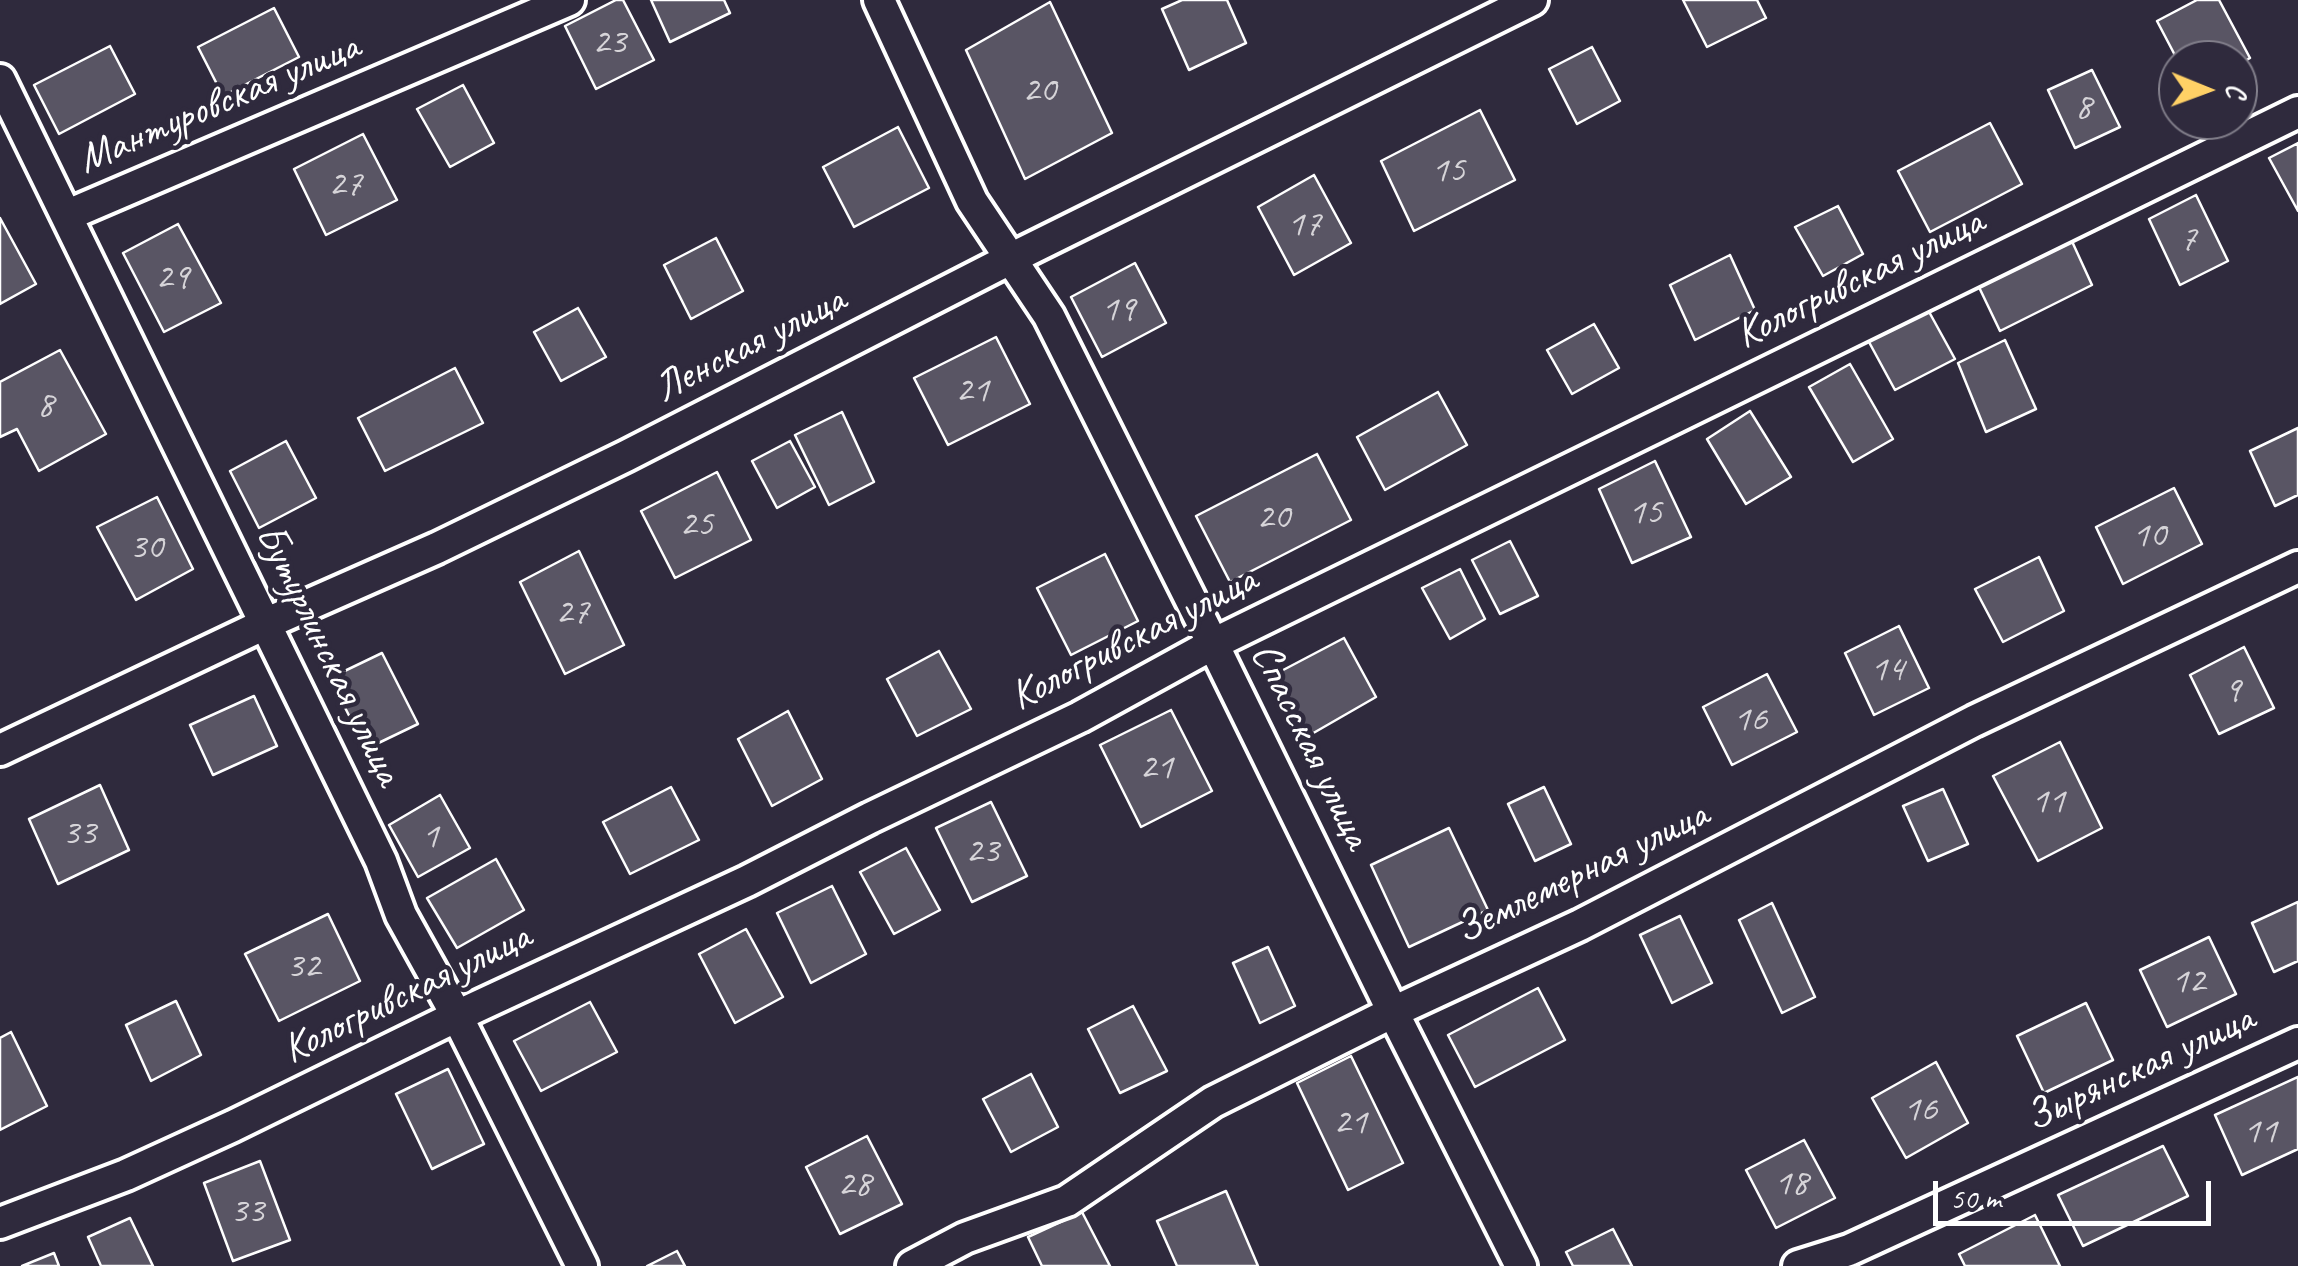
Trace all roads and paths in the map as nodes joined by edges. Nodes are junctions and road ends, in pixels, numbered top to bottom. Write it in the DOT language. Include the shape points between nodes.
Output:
graph roads {
  1 [pos="568,0"];
  2 [pos="879,0"];
  3 [pos="1532,0"];
  4 [pos="0,80"];
  5 [pos="2298,112"];
  6 [pos="68,215"];
  7 [pos="1010,259"];
  8 [pos="2298,567"];
  9 [pos="265,624"];
  10 [pos="1213,644"];
  11 [pos="0,750"];
  12 [pos="1393,1012"];
  13 [pos="457,1016"];
  14 [pos="2298,1043"];
  15 [pos="0,1223"];
  16 [pos="582,1266"];
  17 [pos="912,1266"];
  18 [pos="1521,1266"];
  19 [pos="1798,1266"];
  1 -- 6 [label="street, Мантуровская улица"];
  2 -- 7 [label="street, Спасская улица" via="972,201"];
  3 -- 7 [label="street, Ленская улица"];
  4 -- 6 [label="street, Бутурлинская улица"];
  5 -- 10 [label="street, Кологривская улица"];
  6 -- 9 [label="street, Бутурлинская улица"];
  7 -- 9 [label="street, Ленская улица" via="609,464"];
  7 -- 10 [label="street, Спасская улица" via="1048,316"];
  8 -- 12 [label="street, Землемерная улица"];
  9 -- 11 [label="street, Ленская улица"];
  9 -- 13 [label="street, Бутурлинская улица" via="381,860 401,915"];
  10 -- 12 [label="street, Спасская улица"];
  10 -- 13 [label="street, Кологривская улица" via="747,881"];
  12 -- 17 [label="street, Землемерная улица" via="1213,1102 1067,1201 965,1238"];
  12 -- 18 [label="street, Спасская улица"];
  13 -- 15 [label="street, Кологривская улица" via="197,1142"];
  13 -- 16 [label="street, Бутурлинская улица"];
  14 -- 19 [label="street, Зырянская улица" via="1849,1250"];
}
